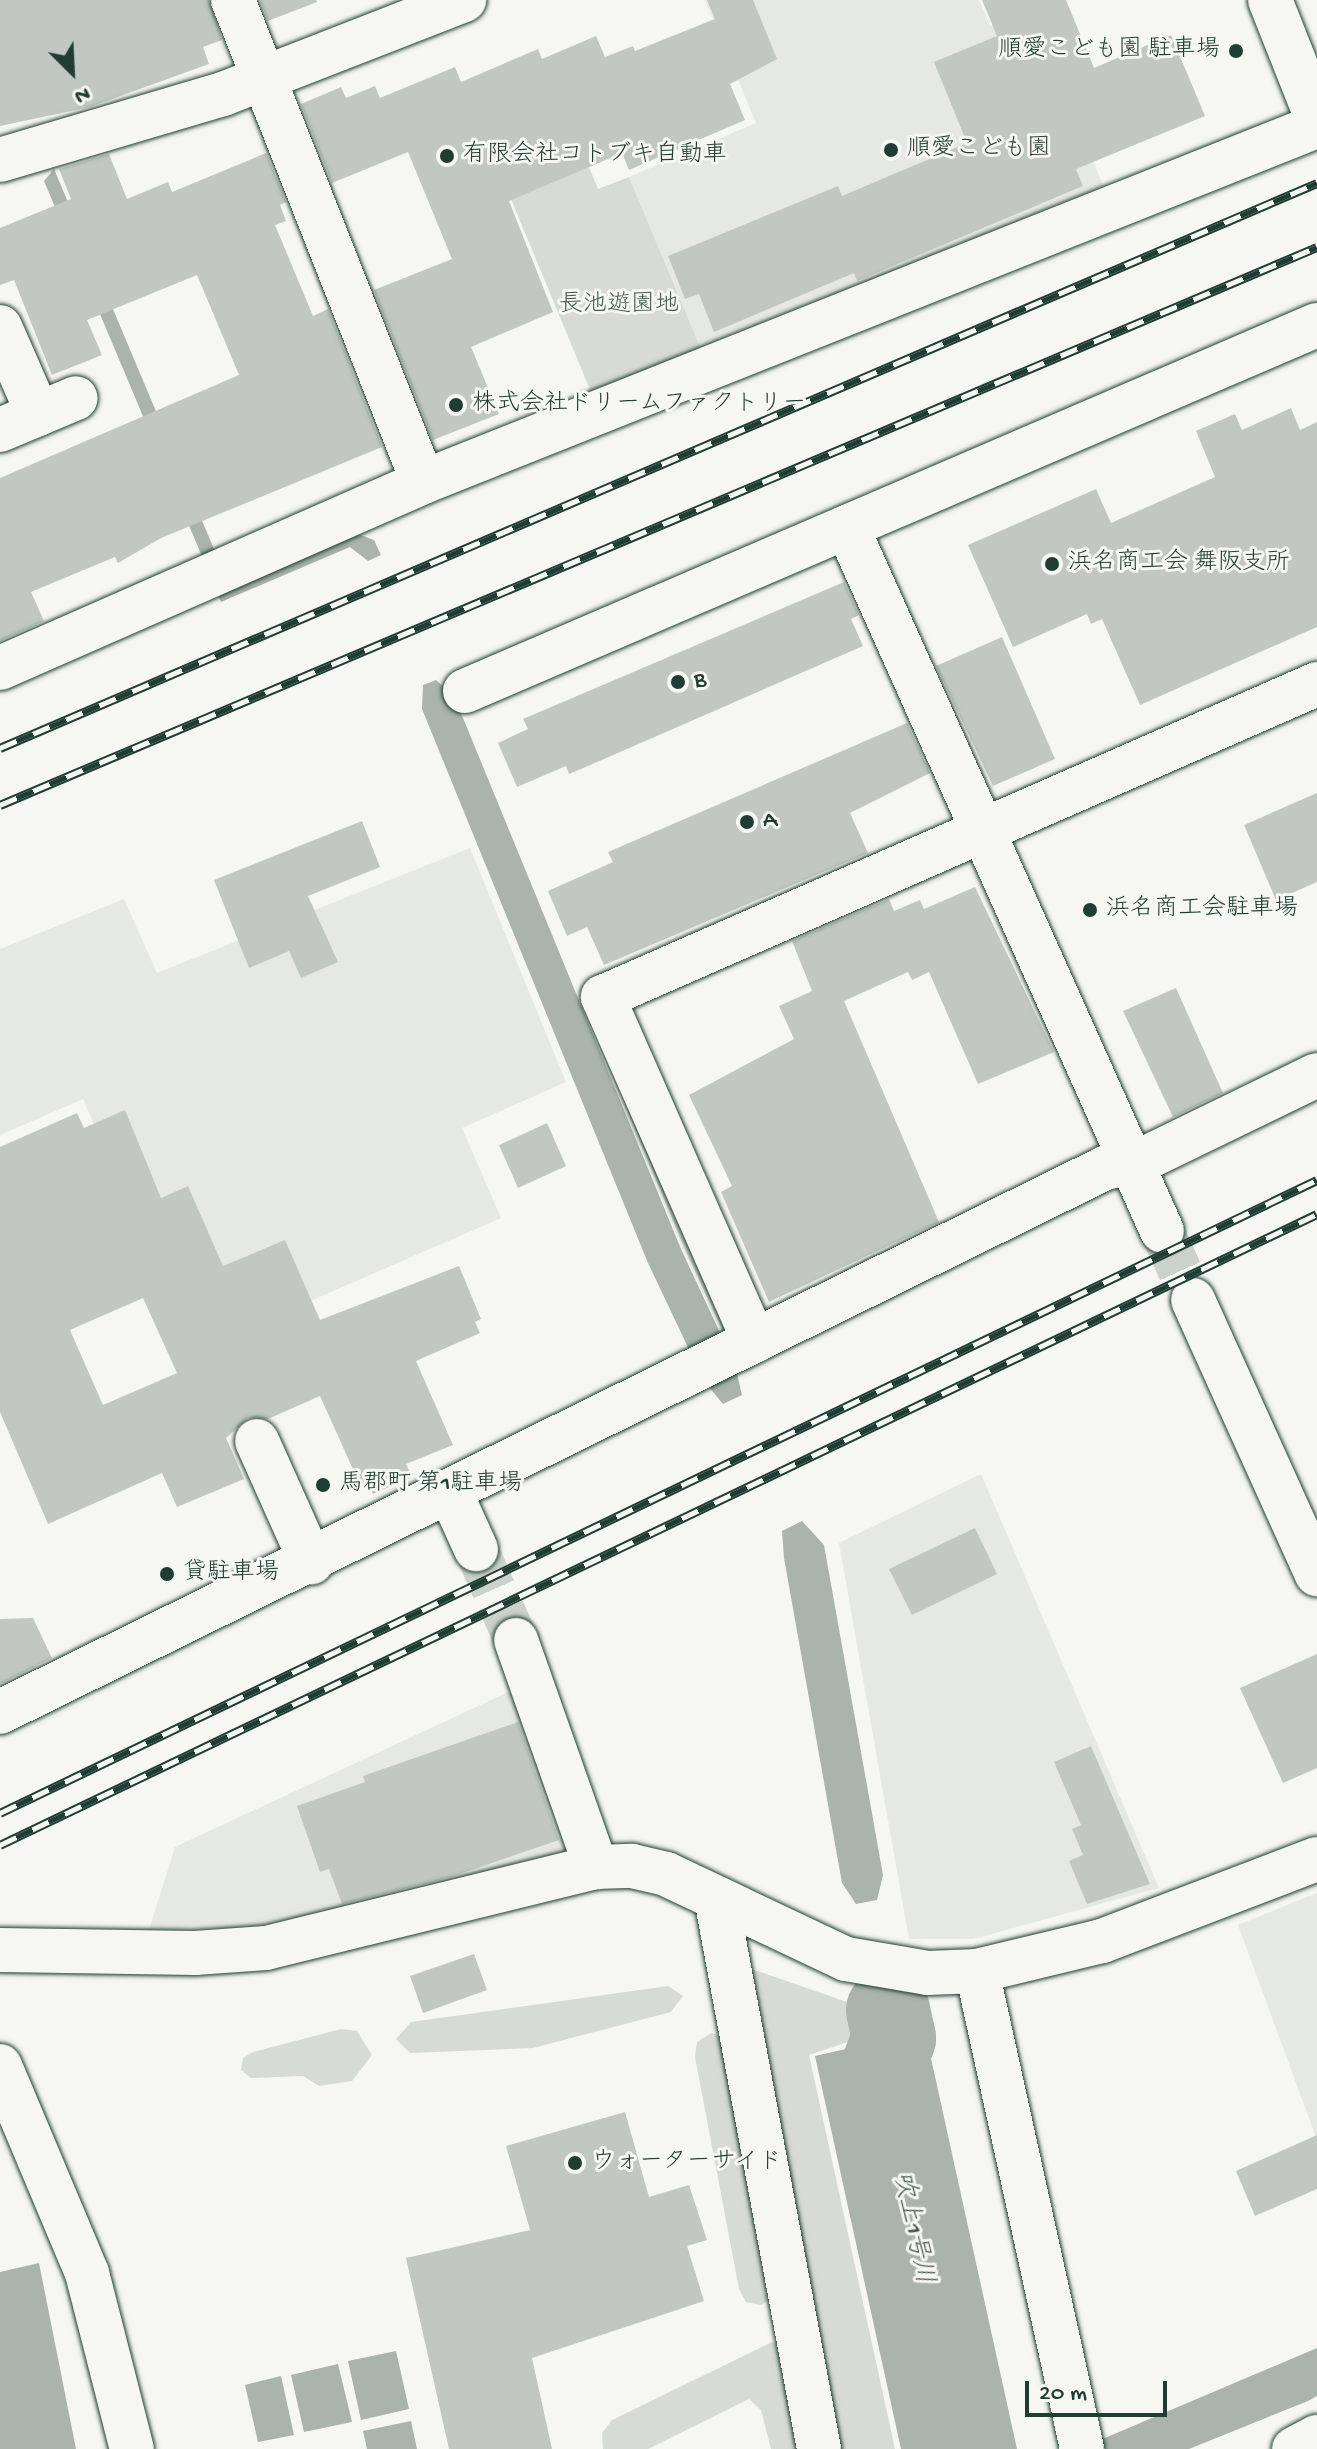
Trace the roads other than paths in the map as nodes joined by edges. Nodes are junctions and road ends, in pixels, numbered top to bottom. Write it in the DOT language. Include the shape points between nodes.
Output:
graph roads {
  1 [pos="233,0"];
  2 [pos="464,0"];
  3 [pos="1270,0"];
  4 [pos="264,78"];
  5 [pos="1317,119"];
  6 [pos="1317,126"];
  7 [pos="0,160"];
  8 [pos="1317,325"];
  9 [pos="0,327"];
  10 [pos="38,414"];
  11 [pos="423,482"];
  12 [pos="847,527"];
  13 [pos="0,668"];
  14 [pos="1317,684"];
  15 [pos="465,691"];
  16 [pos="983,830"];
  17 [pos="1317,1075"];
  18 [pos="1131,1162"];
  19 [pos="1162,1231"];
  20 [pos="1193,1300"];
  21 [pos="727,1354"];
  22 [pos="257,1441"];
  23 [pos="450,1492"];
  24 [pos="1301,1497"];
  25 [pos="476,1549"];
  26 [pos="311,1562"];
  27 [pos="1317,1574"];
  28 [pos="516,1640"];
  29 [pos="0,1712"];
  30 [pos="1317,1859"];
  31 [pos="596,1867"];
  32 [pos="716,1898"];
  33 [pos="0,1950"];
  34 [pos="977,1971"];
  35 [pos="0,2066"];
  36 [pos="1317,2437"];
  37 [pos="1080,2440"];
  38 [pos="132,2449"];
  39 [pos="819,2449"];
  40 [pos="1294,2449"];
  1 -- 4 [label="street"];
  2 -- 4 [label="street"];
  3 -- 5 [label="street"];
  4 -- 7 [label="street"];
  4 -- 11 [label="street"];
  6 -- 11 [label="street"];
  8 -- 12 [label="street"];
  9 -- 10 [label="street"];
  11 -- 13 [label="street"];
  12 -- 15 [label="street"];
  12 -- 16 [label="street"];
  14 -- 16 [label="street"];
  16 -- 18 [label="street"];
  16 -- 21 [label="street" via="603,997"];
  17 -- 18 [label="street"];
  18 -- 19 [label="street"];
  18 -- 21 [label="street" via="1105,1168"];
  20 -- 24 [label="street"];
  21 -- 23 [label="street"];
  22 -- 26 [label="street"];
  23 -- 25 [label="street"];
  23 -- 26 [label="street"];
  24 -- 27 [label="street"];
  26 -- 29 [label="street"];
  28 -- 31 [label="street"];
  30 -- 34 [label="street" via="1102,1941"];
  31 -- 32 [label="street" via="632,1866 666,1874"];
  31 -- 33 [label="street" via="266,1948 195,1953"];
  32 -- 34 [label="street" via="846,1959 928,1973"];
  32 -- 39 [label="street"];
  34 -- 37 [label="street"];
  35 -- 38 [label="street" via="87,2273"];
  36 -- 40 [label="street"];
}
